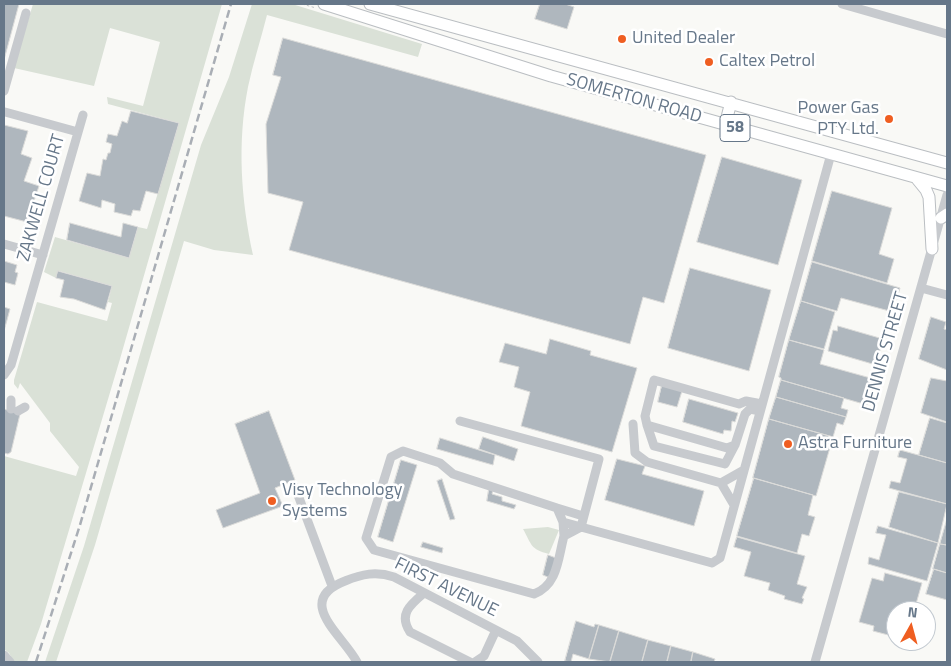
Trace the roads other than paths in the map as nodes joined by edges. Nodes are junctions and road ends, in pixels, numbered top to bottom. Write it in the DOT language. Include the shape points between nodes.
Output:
graph roads {
  1 [pos="324,4"];
  2 [pos="370,4"];
  3 [pos="842,4"];
  4 [pos="26,13"];
  5 [pos="947,34"];
  6 [pos="4,91"];
  7 [pos="731,102"];
  8 [pos="5,112"];
  9 [pos="83,115"];
  10 [pos="725,125"];
  11 [pos="78,132"];
  12 [pos="831,154"];
  13 [pos="947,163"];
  14 [pos="917,179"];
  15 [pos="947,186"];
  16 [pos="947,196"];
  17 [pos="944,216"];
  18 [pos="4,244"];
  19 [pos="932,249"];
  20 [pos="43,255"];
  21 [pos="921,288"];
  22 [pos="947,295"];
  23 [pos="4,375"];
  24 [pos="761,408"];
  25 [pos="460,422"];
  26 [pos="633,424"];
  27 [pos="647,425"];
  28 [pos="735,445"];
  29 [pos="744,470"];
  30 [pos="721,483"];
  31 [pos="295,487"];
  32 [pos="734,505"];
  33 [pos="557,508"];
  34 [pos="584,516"];
  35 [pos="563,522"];
  36 [pos="581,526"];
  37 [pos="564,536"];
  38 [pos="332,586"];
  39 [pos="424,592"];
  40 [pos="496,630"];
  41 [pos="4,656"];
  42 [pos="10,662"];
  43 [pos="358,662"];
  44 [pos="470,662"];
  45 [pos="475,662"];
  46 [pos="538,662"];
  47 [pos="815,662"];
  1 -- 10 [label="main road, SOMERTON ROAD / 58" via="506,62"];
  2 -- 7 [label="main road, SOMERTON ROAD / 58"];
  3 -- 5 [label="street"];
  4 -- 6 [label="street"];
  7 -- 10 [label="main road"];
  7 -- 13 [label="main road, SOMERTON ROAD / 58"];
  8 -- 11 [label="street"];
  9 -- 11 [label="street, ZAKWELL COURT"];
  10 -- 12 [label="main road, SOMERTON ROAD / 58"];
  11 -- 20 [label="street, ZAKWELL COURT"];
  12 -- 14 [label="main road, SOMERTON ROAD / 58"];
  12 -- 24 [label="street"];
  14 -- 15 [label="main road, SOMERTON ROAD / 58"];
  14 -- 19 [label="main road" via="929,197"];
  16 -- 17 [label="street, DENNIS STREET"];
  17 -- 19 [label="street, DENNIS STREET"];
  18 -- 20 [label="street"];
  19 -- 21 [label="street, DENNIS STREET"];
  20 -- 23 [label="street, ZAKWELL COURT" via="11,365"];
  21 -- 22 [label="street"];
  21 -- 47 [label="street, DENNIS STREET"];
  24 -- 27 [label="street" via="746,401 739,404 654,380 645,416"];
  24 -- 28 [label="street" via="750,409 745,414"];
  24 -- 29 [label="street"];
  25 -- 34 [label="street" via="599,459"];
  26 -- 30 [label="street" via="635,453 647,462"];
  27 -- 28 [label="street" via="727,448"];
  27 -- 28 [label="street" via="654,446 725,464"];
  29 -- 30 [label="street"];
  29 -- 32 [label="street"];
  30 -- 32 [label="street"];
  31 -- 38 [label="street"];
  32 -- 36 [label="street" via="720,558 712,562"];
  33 -- 34 [label="street"];
  33 -- 35 [label="street"];
  33 -- 37 [label="street" via="454,474 440,463 403,452 391,456 366,538 374,550 534,594 544,590 553,579"];
  34 -- 36 [label="street"];
  35 -- 36 [label="street"];
  35 -- 37 [label="street"];
  36 -- 37 [label="street"];
  38 -- 39 [label="street, FIRST AVENUE" via="377,573 394,577"];
  38 -- 43 [label="street" via="322,602 324,617"];
  39 -- 40 [label="street, FIRST AVENUE"];
  39 -- 44 [label="street" via="406,610 405,621 410,632"];
  40 -- 45 [label="street" via="484,656"];
  40 -- 46 [label="street, FIRST AVENUE" via="517,641"];
  41 -- 42 [label="street"];
}
